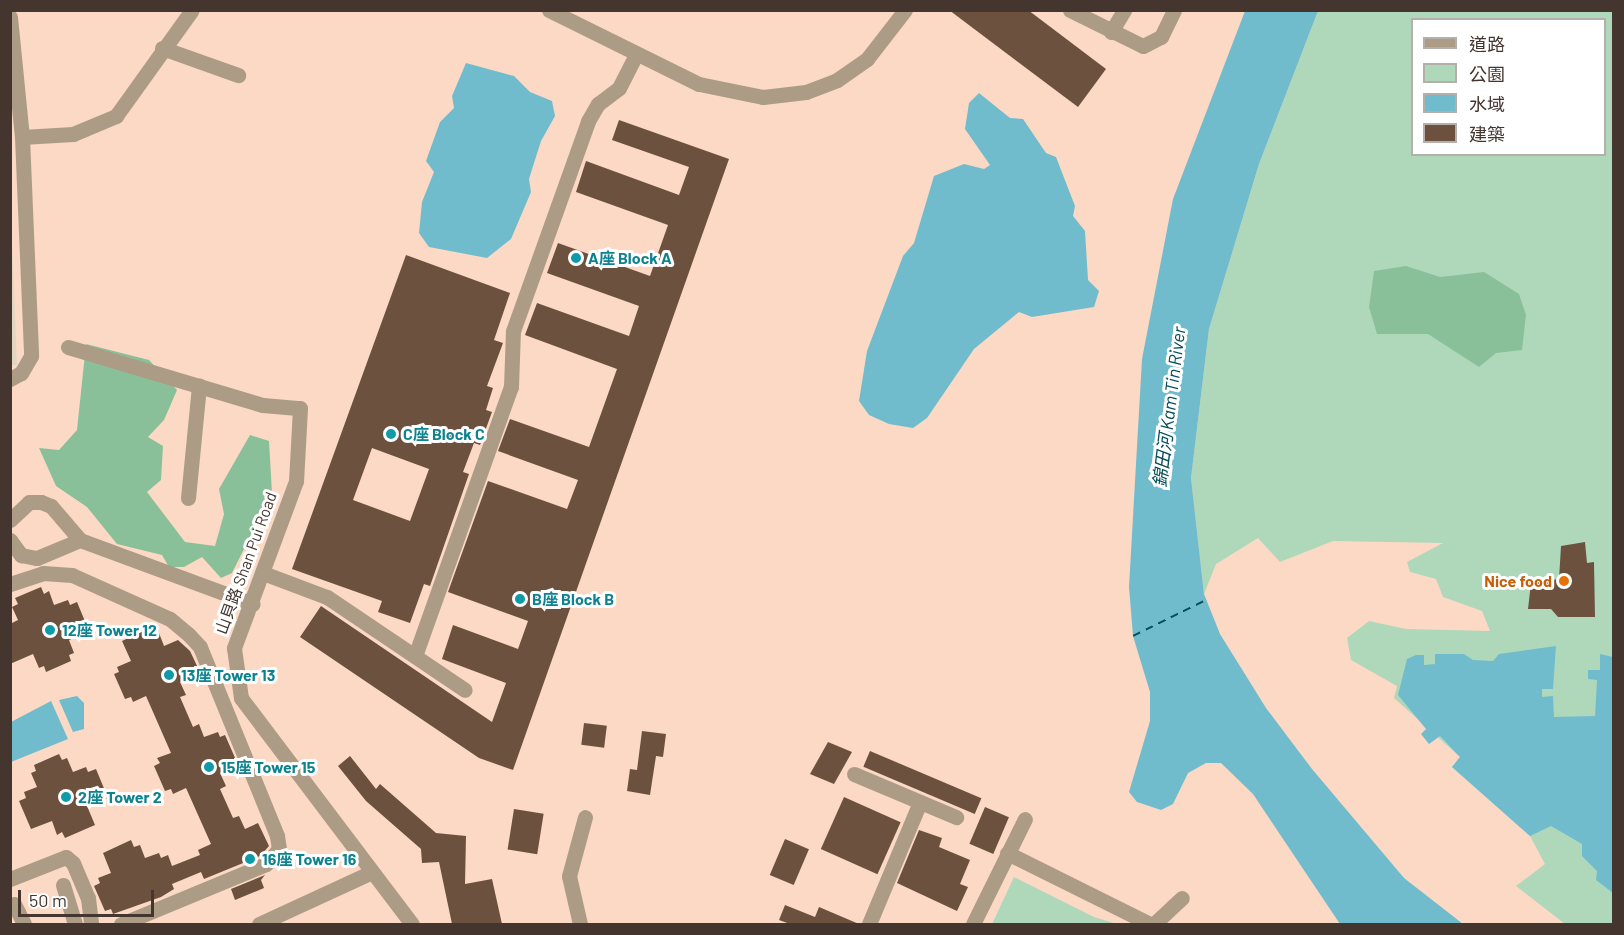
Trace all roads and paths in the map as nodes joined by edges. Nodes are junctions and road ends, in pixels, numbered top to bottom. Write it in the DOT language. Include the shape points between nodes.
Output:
graph roads {
  1 [pos="192,10"];
  2 [pos="549,10"];
  3 [pos="905,10"];
  4 [pos="1070,10"];
  5 [pos="1124,10"];
  6 [pos="1174,10"];
  7 [pos="1088,14"];
  8 [pos="10,17"];
  9 [pos="1111,32"];
  10 [pos="162,48"];
  11 [pos="636,54"];
  12 [pos="238,75"];
  13 [pos="22,137"];
  14 [pos="68,347"];
  15 [pos="10,379"];
  16 [pos="199,386"];
  17 [pos="188,498"];
  18 [pos="10,520"];
  19 [pos="10,540"];
  20 [pos="80,540"];
  21 [pos="264,573"];
  22 [pos="10,584"];
  23 [pos="253,604"];
  24 [pos="415,656"];
  25 [pos="465,690"];
  26 [pos="854,774"];
  27 [pos="920,802"];
  28 [pos="585,817"];
  29 [pos="956,817"];
  30 [pos="1025,819"];
  31 [pos="1008,853"];
  32 [pos="372,872"];
  33 [pos="10,879"];
  34 [pos="63,885"];
  35 [pos="1182,898"];
  36 [pos="14,904"];
  37 [pos="288,919"];
  38 [pos="24,924"];
  39 [pos="75,924"];
  40 [pos="91,924"];
  41 [pos="121,924"];
  42 [pos="259,924"];
  43 [pos="412,924"];
  44 [pos="580,924"];
  45 [pos="869,924"];
  46 [pos="973,924"];
  47 [pos="1152,924"];
  1 -- 10 [label="street"];
  2 -- 11 [label="street"];
  3 -- 11 [label="street" via="883,42 851,71 797,94 763,97 722,91"];
  4 -- 7 [label="street"];
  5 -- 9 [label="street"];
  6 -- 9 [label="street" via="1161,37 1152,44 1133,44"];
  7 -- 9 [label="street"];
  8 -- 13 [label="street"];
  10 -- 12 [label="street"];
  10 -- 13 [label="street" via="133,97 105,123 74,134"];
  11 -- 24 [label="street" via="619,88 598,104 588,120 513,331 511,387"];
  13 -- 15 [label="street" via="31,356 21,373"];
  14 -- 16 [label="street"];
  16 -- 17 [label="street"];
  16 -- 21 [label="street, 山貝路 Shan Pui Road" via="263,405 300,408 296,481"];
  18 -- 20 [label="street" via="29,502 40,502 51,506"];
  19 -- 20 [label="street" via="21,555 37,558"];
  20 -- 23 [label="street"];
  21 -- 23 [label="street, 山貝路 Shan Pui Road"];
  21 -- 24 [label="street" via="327,597"];
  22 -- 41 [label="street" via="43,573 72,575 170,618 189,635 200,647 277,836 279,849 266,864"];
  23 -- 32 [label="street, 山貝路 Shan Pui Road" via="234,648 241,698"];
  24 -- 25 [label="street"];
  26 -- 27 [label="street"];
  27 -- 29 [label="street"];
  27 -- 45 [label="street"];
  28 -- 44 [label="street" via="569,876"];
  30 -- 31 [label="street"];
  31 -- 46 [label="street"];
  31 -- 47 [label="street"];
  32 -- 37 [label="street"];
  32 -- 43 [label="street, 山貝路 Shan Pui Road"];
  33 -- 40 [label="street" via="66,857 73,863 88,898"];
  34 -- 39 [label="street"];
  35 -- 47 [label="street"];
  36 -- 38 [label="street"];
  37 -- 42 [label="street"];
}
